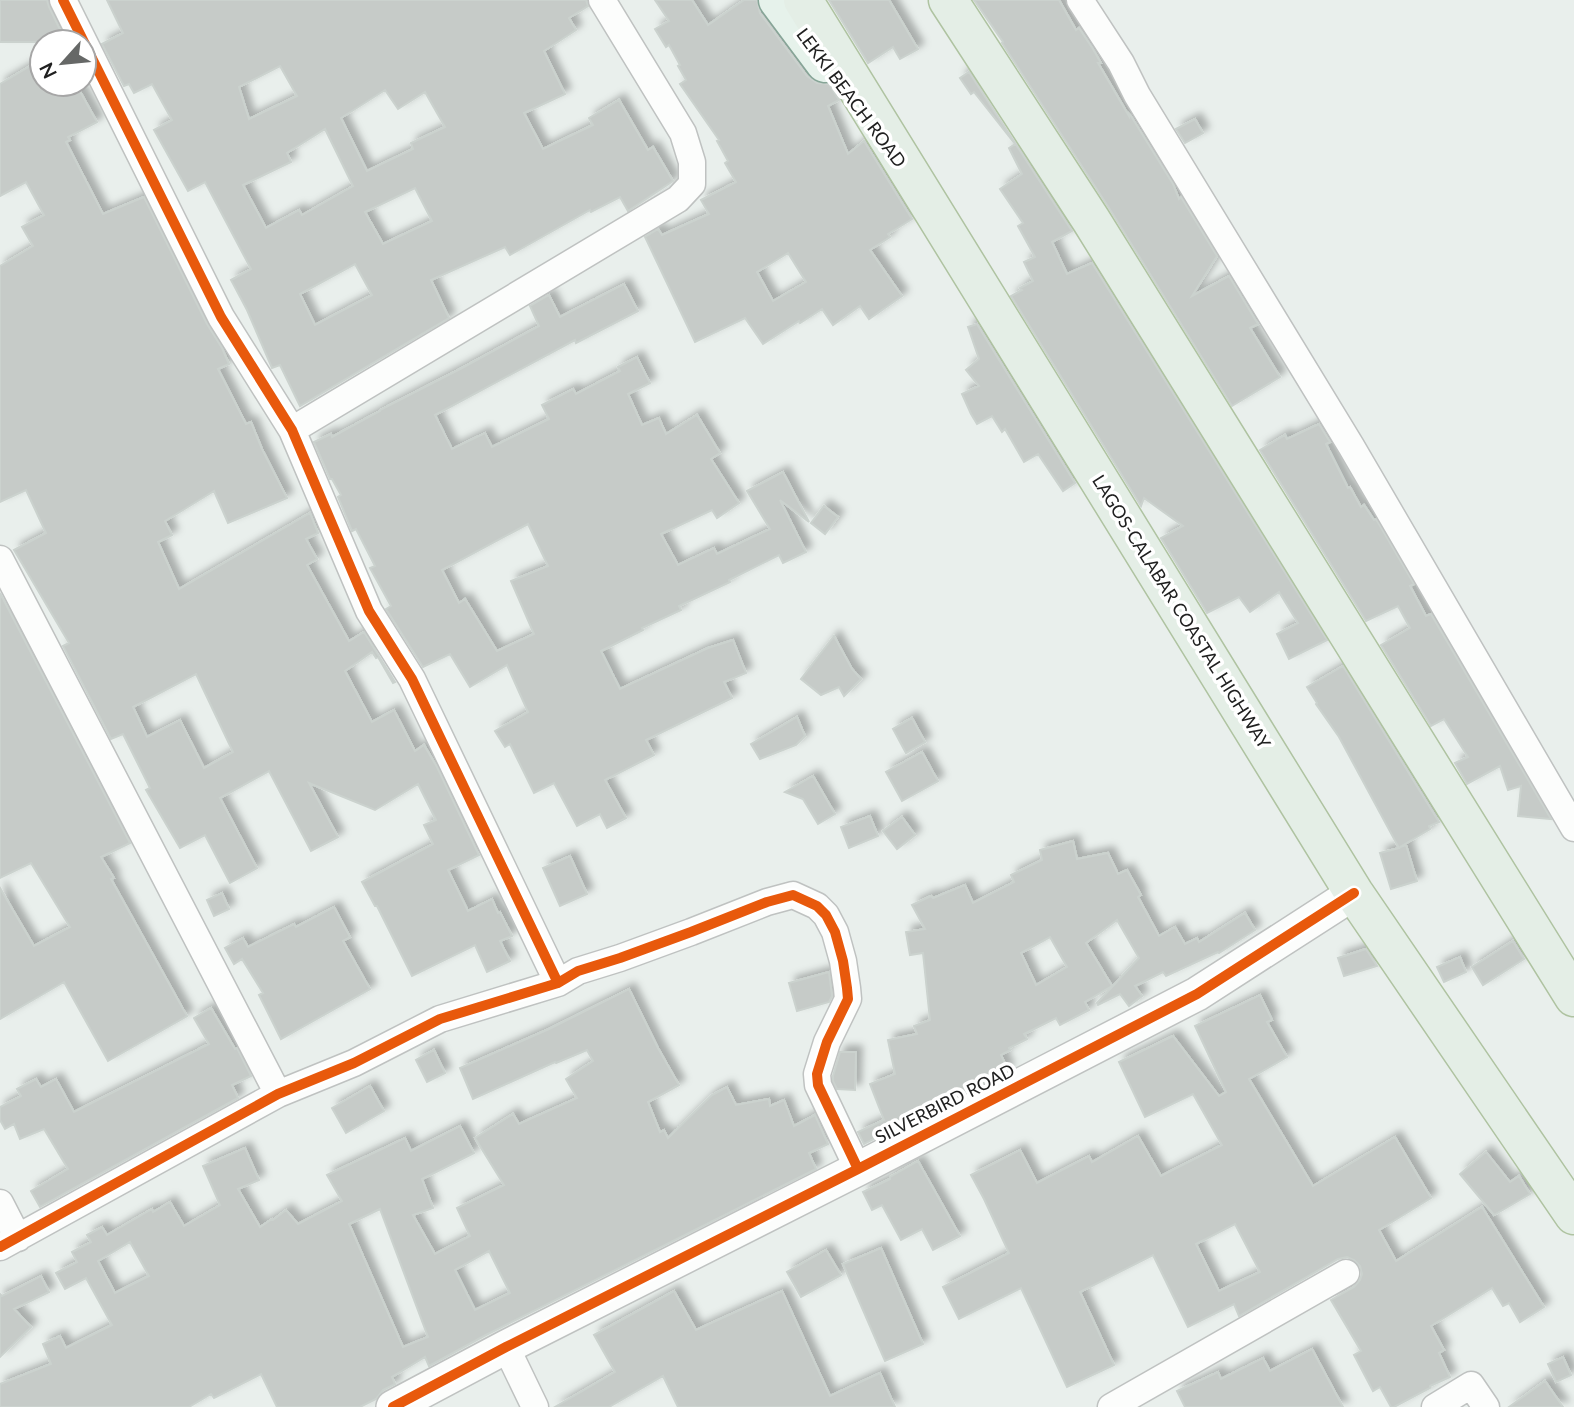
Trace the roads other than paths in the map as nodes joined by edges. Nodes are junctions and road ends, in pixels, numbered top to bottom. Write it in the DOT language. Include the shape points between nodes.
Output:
graph roads {
  1 [pos="63,0"];
  2 [pos="602,0"];
  3 [pos="778,0"];
  4 [pos="803,0"];
  5 [pos="948,0"];
  6 [pos="1080,0"];
  7 [pos="923,195"];
  8 [pos="292,430"];
  9 [pos="0,559"];
  10 [pos="1574,828"];
  11 [pos="1354,893"];
  12 [pos="558,983"];
  13 [pos="1574,997"];
  14 [pos="278,1094"];
  15 [pos="858,1169"];
  16 [pos="0,1203"];
  17 [pos="1574,1214"];
  18 [pos="9,1242"];
  19 [pos="1346,1273"];
  20 [pos="506,1347"];
  21 [pos="393,1407"];
  22 [pos="535,1407"];
  23 [pos="1111,1407"];
  24 [pos="1436,1407"];
  25 [pos="1486,1407"];
  1 -- 8 [label="street" via="221,317"];
  2 -- 8 [label="street" via="683,133 692,162 692,184 678,200"];
  3 -- 7 [label="main road, LEKKI BEACH ROAD"];
  4 -- 7 [label="highway, LAGOS-CALABAR COASTAL HIGHWAY"];
  5 -- 13 [label="highway" via="1091,220"];
  6 -- 10 [label="street" via="1351,446"];
  7 -- 11 [label="highway, LAGOS-CALABAR COASTAL HIGHWAY"];
  8 -- 12 [label="street" via="369,611 412,679"];
  9 -- 14 [label="street"];
  11 -- 15 [label="street, SILVERBIRD ROAD" via="1197,994"];
  11 -- 17 [label="highway, LAGOS-CALABAR COASTAL HIGHWAY"];
  12 -- 14 [label="street" via="440,1019 354,1063"];
  12 -- 15 [label="street" via="578,971 780,898 793,895 817,906 835,932 848,999 827,1042 818,1085"];
  14 -- 18 [label="street"];
  15 -- 20 [label="street, SILVERBIRD ROAD"];
  16 -- 18 [label="street"];
  19 -- 23 [label="street"];
  20 -- 21 [label="street, SILVERBIRD ROAD"];
  20 -- 22 [label="street"];
  24 -- 25 [label="street" via="1471,1385"];
}
